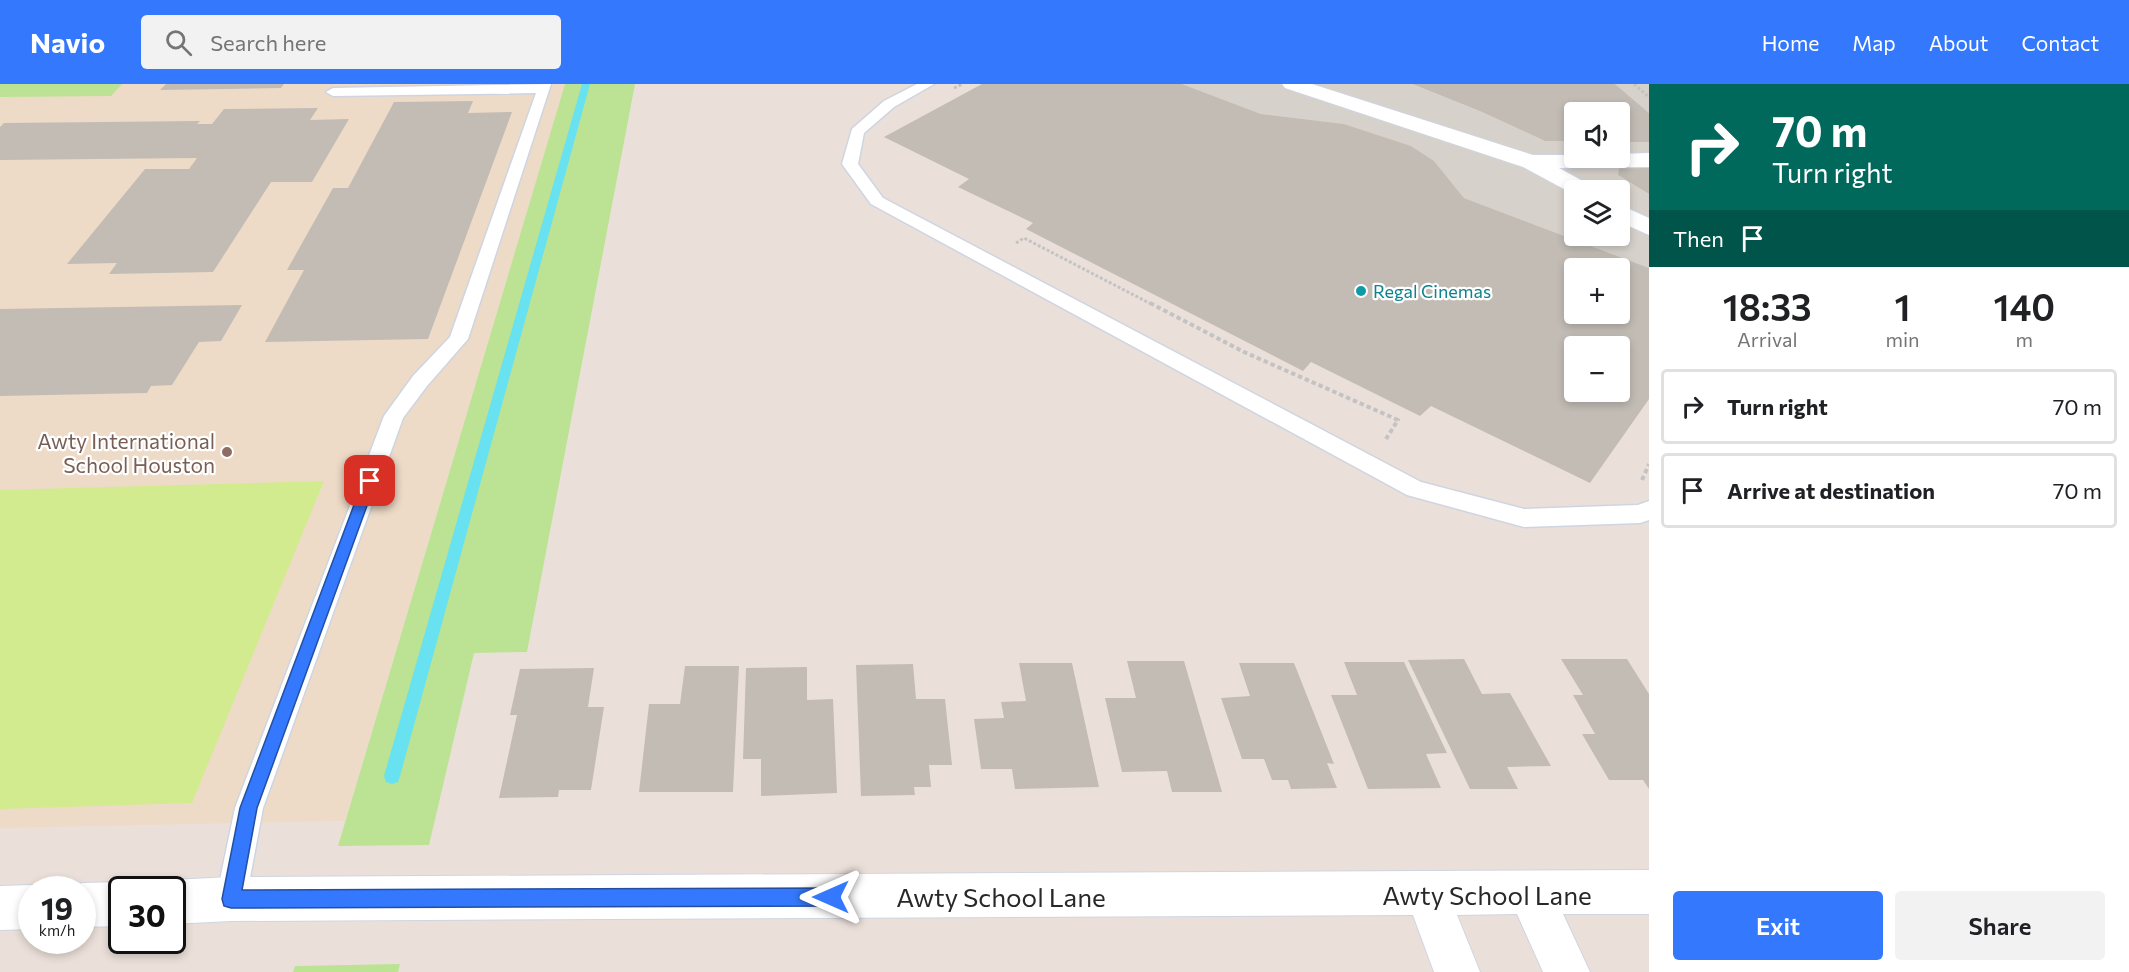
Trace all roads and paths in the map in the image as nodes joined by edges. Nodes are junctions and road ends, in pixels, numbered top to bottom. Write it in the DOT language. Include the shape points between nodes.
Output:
graph roads {
  1 [pos="927,84"];
  2 [pos="963,84"];
  3 [pos="1292,84"];
  4 [pos="1634,84"];
  5 [pos="544,87"];
  6 [pos="952,89"];
  7 [pos="333,92"];
  8 [pos="1649,97"];
  9 [pos="1649,160"];
  10 [pos="1531,162"];
  11 [pos="1564,180"];
  12 [pos="1630,218"];
  13 [pos="1649,228"];
  14 [pos="1015,244"];
  15 [pos="1380,447"];
  16 [pos="1649,464"];
  17 [pos="1641,481"];
  18 [pos="1649,510"];
  19 [pos="1649,892"];
  20 [pos="1530,893"];
  21 [pos="1427,894"];
  22 [pos="231,899"];
  23 [pos="186,901"];
  24 [pos="18,907"];
  25 [pos="0,908"];
  26 [pos="1457,972"];
  27 [pos="1567,972"];
  1 -- 18 [label="lane" via="889,104 857,132 850,164 877,201 1415,489 1524,518 1640,514"];
  2 -- 6 [label="path"];
  3 -- 10 [label="street"];
  4 -- 8 [label="path"];
  5 -- 7 [label="lane"];
  5 -- 22 [label="lane" via="459,339 394,416 249,808"];
  9 -- 10 [label="street"];
  10 -- 11 [label="street"];
  12 -- 13 [label="street"];
  14 -- 15 [label="path" via="1024,238 1244,352 1398,420"];
  16 -- 17 [label="path"];
  19 -- 20 [label="street, Awty School Lane"];
  20 -- 21 [label="street, Awty School Lane"];
  20 -- 27 [label="street"];
  21 -- 22 [label="street, Awty School Lane"];
  21 -- 26 [label="street"];
  22 -- 23 [label="street, Awty School Lane"];
  24 -- 25 [label="street"];
}
